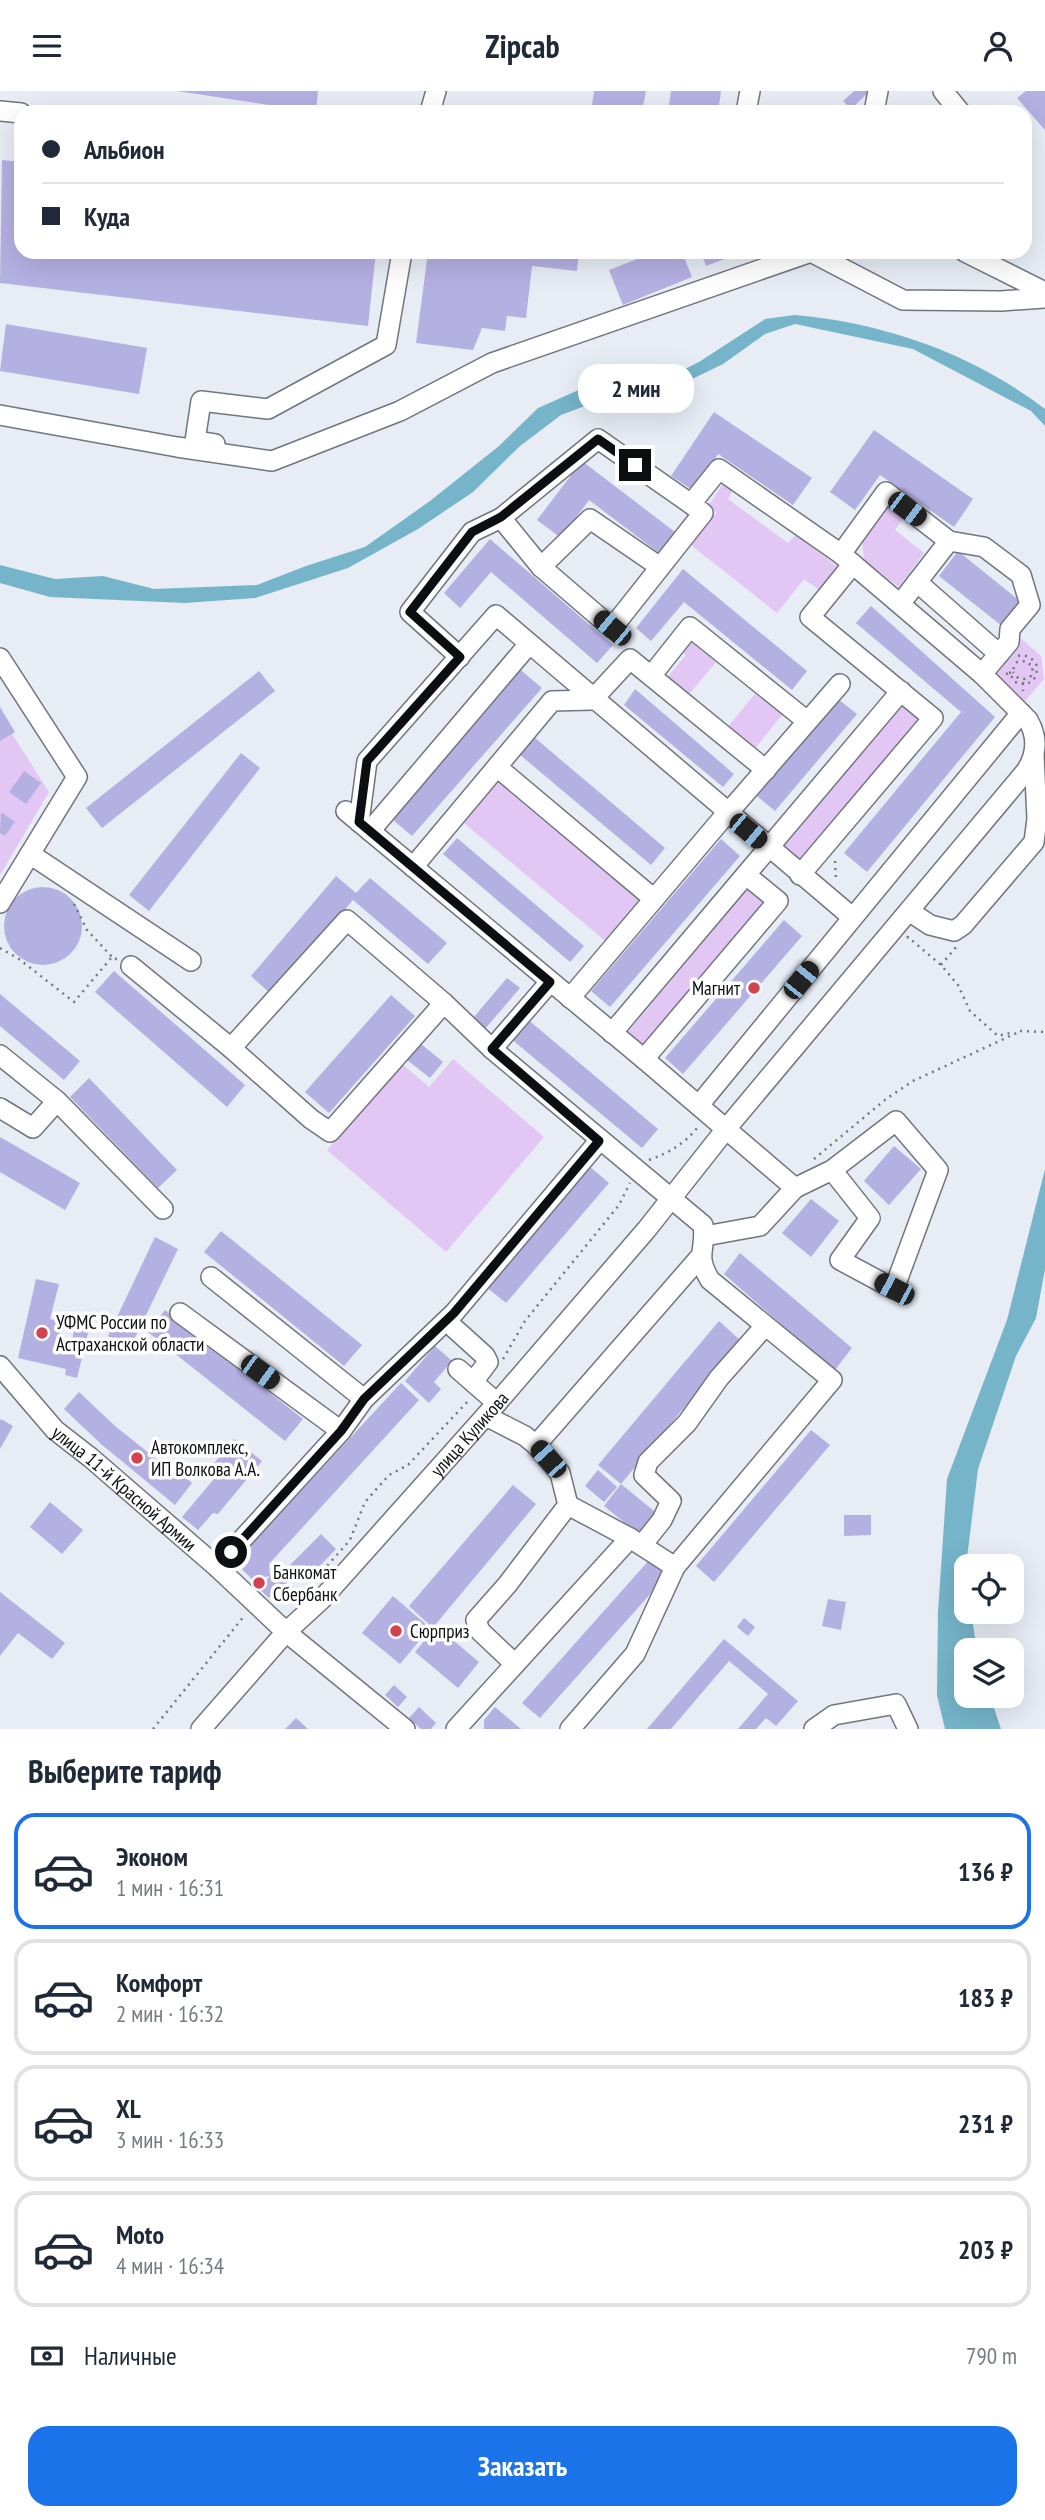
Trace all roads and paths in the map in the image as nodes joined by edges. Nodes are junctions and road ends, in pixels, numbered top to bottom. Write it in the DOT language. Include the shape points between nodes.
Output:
graph roads {
  1 [pos="943,91"];
  2 [pos="954,105"];
  3 [pos="401,259"];
  4 [pos="791,259"];
  5 [pos="824,259"];
  6 [pos="979,259"];
  7 [pos="1045,292"];
  8 [pos="1045,298"];
  9 [pos="0,415"];
  10 [pos="250,448"];
  11 [pos="691,504"];
  12 [pos="501,517"];
  13 [pos="949,541"];
  14 [pos="847,559"];
  15 [pos="541,567"];
  16 [pos="660,567"];
  17 [pos="917,582"];
  18 [pos="900,604"];
  19 [pos="529,644"];
  20 [pos="999,654"];
  21 [pos="1023,655"];
  22 [pos="460,657"];
  23 [pos="0,658"];
  24 [pos="1024,660"];
  25 [pos="1037,666"];
  26 [pos="1032,667"];
  27 [pos="1013,672"];
  28 [pos="982,674"];
  29 [pos="651,676"];
  30 [pos="1031,676"];
  31 [pos="1023,679"];
  32 [pos="1035,679"];
  33 [pos="840,684"];
  34 [pos="901,691"];
  35 [pos="592,699"];
  36 [pos="1021,713"];
  37 [pos="807,722"];
  38 [pos="1034,754"];
  39 [pos="497,768"];
  40 [pos="766,770"];
  41 [pos="727,813"];
  42 [pos="359,821"];
  43 [pos="833,836"];
  44 [pos="768,849"];
  45 [pos="30,855"];
  46 [pos="413,867"];
  47 [pos="746,875"];
  48 [pos="800,875"];
  49 [pos="65,898"];
  50 [pos="654,899"];
  51 [pos="0,903"];
  52 [pos="909,911"];
  53 [pos="845,912"];
  54 [pos="886,937"];
  55 [pos="0,948"];
  56 [pos="112,957"];
  57 [pos="191,961"];
  58 [pos="131,966"];
  59 [pos="550,982"];
  60 [pos="570,998"];
  61 [pos="444,1003"];
  62 [pos="1021,1031"];
  63 [pos="1045,1032"];
  64 [pos="612,1033"];
  65 [pos="231,1048"];
  66 [pos="492,1049"];
  67 [pos="0,1055"];
  68 [pos="644,1059"];
  69 [pos="57,1101"];
  70 [pos="0,1108"];
  71 [pos="704,1110"];
  72 [pos="726,1129"];
  73 [pos="599,1141"];
  74 [pos="807,1165"];
  75 [pos="832,1170"];
  76 [pos="636,1171"];
  77 [pos="796,1188"];
  78 [pos="670,1199"];
  79 [pos="163,1209"];
  80 [pos="705,1236"];
  81 [pos="700,1257"];
  82 [pos="211,1277"];
  83 [pos="180,1313"];
  84 [pos="765,1326"];
  85 [pos="454,1328"];
  86 [pos="501,1361"];
  87 [pos="0,1366"];
  88 [pos="470,1380"];
  89 [pos="364,1399"];
  90 [pos="492,1409"];
  91 [pos="341,1431"];
  92 [pos="536,1445"];
  93 [pos="568,1505"];
  94 [pos="636,1542"];
  95 [pos="217,1567"];
  96 [pos="675,1567"];
  97 [pos="256,1602"];
  98 [pos="286,1632"];
  99 [pos="515,1664"];
  100 [pos="153,1729"];
  101 [pos="201,1729"];
  102 [pos="405,1729"];
  103 [pos="456,1729"];
  104 [pos="570,1729"];
  105 [pos="814,1729"];
  106 [pos="908,1729"];
  1 -- 2 [label="street"];
  3 -- 10 [label="street" via="386,345 268,409 201,401 195,441"];
  4 -- 9 [label="street" via="492,363 400,411 272,461"];
  5 -- 8 [label="street" via="903,300"];
  6 -- 7 [label="street"];
  11 -- 12 [label="street" via="598,439"];
  11 -- 14 [label="street" via="719,469"];
  11 -- 16 [label="street" via="704,513"];
  12 -- 15 [label="street"];
  12 -- 22 [label="street" via="472,532 410,612"];
  13 -- 14 [label="street" via="886,492"];
  13 -- 17 [label="street"];
  13 -- 20 [label="street" via="985,547 1021,575 1030,605 1010,629 1009,642"];
  14 -- 18 [label="street"];
  14 -- 34 [label="street" via="810,617"];
  15 -- 16 [label="street" via="590,519"];
  15 -- 16 [label="street" via="612,628"];
  17 -- 18 [label="street"];
  17 -- 20 [label="street"];
  18 -- 28 [label="street"];
  19 -- 22 [label="street" via="496,615"];
  19 -- 35 [label="street"];
  19 -- 42 [label="street"];
  20 -- 28 [label="street"];
  21 -- 24 [label="path"];
  21 -- 25 [label="path"];
  21 -- 27 [label="path" via="1011,661 1009,673"];
  22 -- 42 [label="street" via="367,761"];
  23 -- 45 [label="street" via="77,777"];
  24 -- 26 [label="path"];
  24 -- 27 [label="path"];
  25 -- 26 [label="path"];
  25 -- 32 [label="path"];
  26 -- 30 [label="path"];
  27 -- 31 [label="path"];
  28 -- 36 [label="street"];
  29 -- 35 [label="street" via="630,659"];
  29 -- 37 [label="street" via="690,627"];
  29 -- 40 [label="street"];
  30 -- 31 [label="path"];
  30 -- 32 [label="path"];
  31 -- 32 [label="path" via="1023,684"];
  33 -- 37 [label="street"];
  34 -- 43 [label="street" via="933,718"];
  34 -- 44 [label="street"];
  35 -- 39 [label="street" via="552,701"];
  35 -- 41 [label="street"];
  36 -- 38 [label="street" via="1033,729"];
  36 -- 53 [label="street"];
  37 -- 40 [label="street"];
  38 -- 52 [label="street, улица Куликова" via="1026,771"];
  38 -- 52 [label="street" via="1034,842 954,931 930,925"];
  39 -- 46 [label="street"];
  39 -- 50 [label="street"];
  40 -- 41 [label="street"];
  41 -- 44 [label="street"];
  41 -- 50 [label="street"];
  42 -- 46 [label="street"];
  43 -- 48 [label="street"];
  43 -- 53 [label="path"];
  44 -- 47 [label="street"];
  44 -- 48 [label="street"];
  45 -- 51 [label="street"];
  45 -- 57 [label="street"];
  46 -- 59 [label="street"];
  47 -- 64 [label="street"];
  47 -- 68 [label="street" via="778,901"];
  48 -- 53 [label="street"];
  49 -- 56 [label="path" via="76,905 87,930"];
  50 -- 60 [label="street"];
  52 -- 54 [label="street, улица Куликова"];
  53 -- 71 [label="street"];
  54 -- 62 [label="path" via="898,949 908,937 941,965 958,985 970,1011 998,1036"];
  54 -- 72 [label="street, улица Куликова"];
  55 -- 56 [label="path" via="74,1002"];
  56 -- 58 [label="path"];
  58 -- 65 [label="street"];
  59 -- 60 [label="street"];
  59 -- 66 [label="street"];
  60 -- 64 [label="street"];
  61 -- 65 [label="street" via="347,919"];
  61 -- 65 [label="street" via="330,1132"];
  61 -- 66 [label="street"];
  62 -- 63 [label="path"];
  62 -- 74 [label="path" via="913,1081"];
  64 -- 68 [label="street"];
  66 -- 73 [label="street"];
  67 -- 69 [label="street"];
  68 -- 71 [label="street"];
  69 -- 70 [label="street" via="33,1128"];
  69 -- 79 [label="street"];
  71 -- 72 [label="street"];
  71 -- 76 [label="path" via="686,1142 645,1161"];
  72 -- 77 [label="street"];
  72 -- 78 [label="street, улица Куликова"];
  73 -- 76 [label="street"];
  73 -- 89 [label="street" via="454,1313"];
  75 -- 75 [label="street" via="896,1121 938,1170 894,1289 840,1260 870,1218"];
  75 -- 77 [label="street"];
  76 -- 78 [label="street"];
  76 -- 86 [label="path" via="620,1205 525,1321"];
  77 -- 80 [label="street" via="760,1226"];
  78 -- 80 [label="street" via="703,1226"];
  78 -- 90 [label="street, улица Куликова"];
  80 -- 81 [label="street"];
  81 -- 84 [label="street" via="710,1280"];
  81 -- 92 [label="street"];
  82 -- 89 [label="street"];
  83 -- 91 [label="street"];
  84 -- 94 [label="street" via="687,1423 648,1462 645,1475 671,1501 662,1520"];
  84 -- 96 [label="street" via="832,1380"];
  85 -- 88 [label="street" via="488,1362"];
  87 -- 95 [label="street, улица 11-й Красной Армии" via="55,1430"];
  88 -- 90 [label="street"];
  88 -- 97 [label="path" via="408,1465 389,1475 365,1502 350,1541 313,1582 296,1597 278,1602 260,1597"];
  89 -- 91 [label="street"];
  90 -- 92 [label="street"];
  90 -- 98 [label="street, улица Куликова" via="322,1599"];
  91 -- 95 [label="street"];
  92 -- 93 [label="street" via="560,1473"];
  93 -- 94 [label="street"];
  93 -- 99 [label="street" via="476,1620 480,1631"];
  94 -- 96 [label="street"];
  94 -- 99 [label="street"];
  95 -- 97 [label="street, улица 11-й Красной Армии"];
  96 -- 104 [label="street" via="635,1654"];
  97 -- 98 [label="street, улица 11-й Красной Армии"];
  97 -- 100 [label="path"];
  98 -- 101 [label="street, улица Куликова"];
  98 -- 102 [label="street, улица 11-й Красной Армии"];
  99 -- 103 [label="street"];
  105 -- 106 [label="street" via="834,1715 896,1704"];
}
